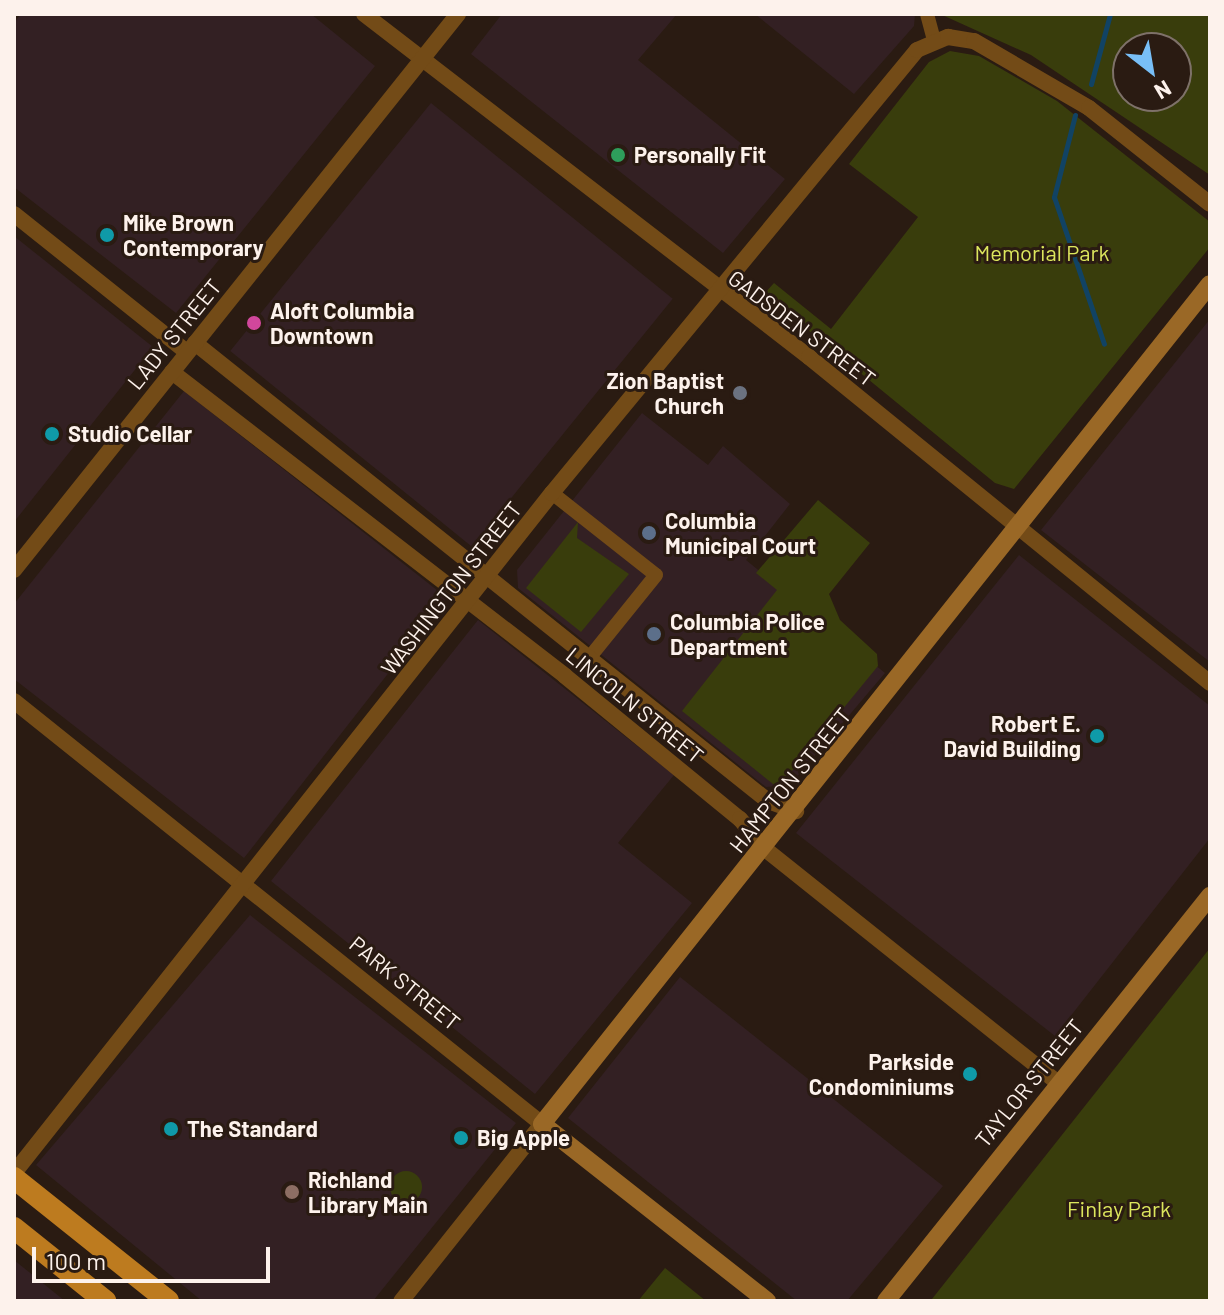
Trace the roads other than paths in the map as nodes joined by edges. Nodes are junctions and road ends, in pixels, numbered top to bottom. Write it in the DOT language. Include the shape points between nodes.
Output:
graph roads {
  1 [pos="364,14"];
  2 [pos="458,14"];
  3 [pos="927,14"];
  4 [pos="934,40"];
  5 [pos="421,59"];
  6 [pos="1210,204"];
  7 [pos="14,214"];
  8 [pos="1210,284"];
  9 [pos="716,291"];
  10 [pos="191,347"];
  11 [pos="172,372"];
  12 [pos="552,493"];
  13 [pos="1016,530"];
  14 [pos="14,570"];
  15 [pos="488,578"];
  16 [pos="467,605"];
  17 [pos="589,658"];
  18 [pos="1210,683"];
  19 [pos="14,701"];
  20 [pos="796,811"];
  21 [pos="765,849"];
  22 [pos="244,885"];
  23 [pos="1210,896"];
  24 [pos="1059,1084"];
  25 [pos="542,1124"];
  26 [pos="14,1175"];
  27 [pos="14,1228"];
  28 [pos="105,1301"];
  29 [pos="168,1301"];
  30 [pos="401,1301"];
  31 [pos="767,1301"];
  32 [pos="886,1301"];
  1 -- 5 [label="street, GADSDEN STREET"];
  2 -- 5 [label="street, LADY STREET"];
  3 -- 4 [label="street"];
  4 -- 6 [label="street" via="974,41 1058,89"];
  4 -- 9 [label="street, WASHINGTON STREET" via="907,60"];
  5 -- 9 [label="street, GADSDEN STREET"];
  5 -- 10 [label="street, LADY STREET"];
  7 -- 10 [label="street, LINCOLN STREET"];
  8 -- 13 [label="main road, HAMPTON STREET"];
  9 -- 12 [label="street, WASHINGTON STREET"];
  9 -- 13 [label="street, GADSDEN STREET" via="833,376"];
  10 -- 11 [label="street, LADY STREET"];
  10 -- 15 [label="street, LINCOLN STREET"];
  11 -- 14 [label="street, LADY STREET"];
  11 -- 16 [label="street, LINCOLN STREET"];
  12 -- 15 [label="street, WASHINGTON STREET"];
  12 -- 17 [label="street" via="656,575"];
  13 -- 18 [label="street, GADSDEN STREET"];
  13 -- 20 [label="main road, HAMPTON STREET"];
  15 -- 16 [label="street, WASHINGTON STREET"];
  15 -- 17 [label="street, LINCOLN STREET"];
  16 -- 21 [label="street, LINCOLN STREET" via="729,810"];
  16 -- 22 [label="street, WASHINGTON STREET"];
  17 -- 20 [label="street, LINCOLN STREET" via="768,801"];
  19 -- 22 [label="street, PARK STREET"];
  20 -- 21 [label="main road, HAMPTON STREET"];
  21 -- 24 [label="street, LINCOLN STREET"];
  21 -- 25 [label="main road, HAMPTON STREET"];
  22 -- 25 [label="street, PARK STREET"];
  22 -- 26 [label="street, WASHINGTON STREET"];
  23 -- 24 [label="main road, TAYLOR STREET"];
  24 -- 32 [label="main road, TAYLOR STREET"];
  25 -- 30 [label="street, HAMPTON STREET"];
  25 -- 31 [label="main road, PARK STREET"];
  26 -- 29 [label="main road"];
  27 -- 28 [label="main road"];
}
